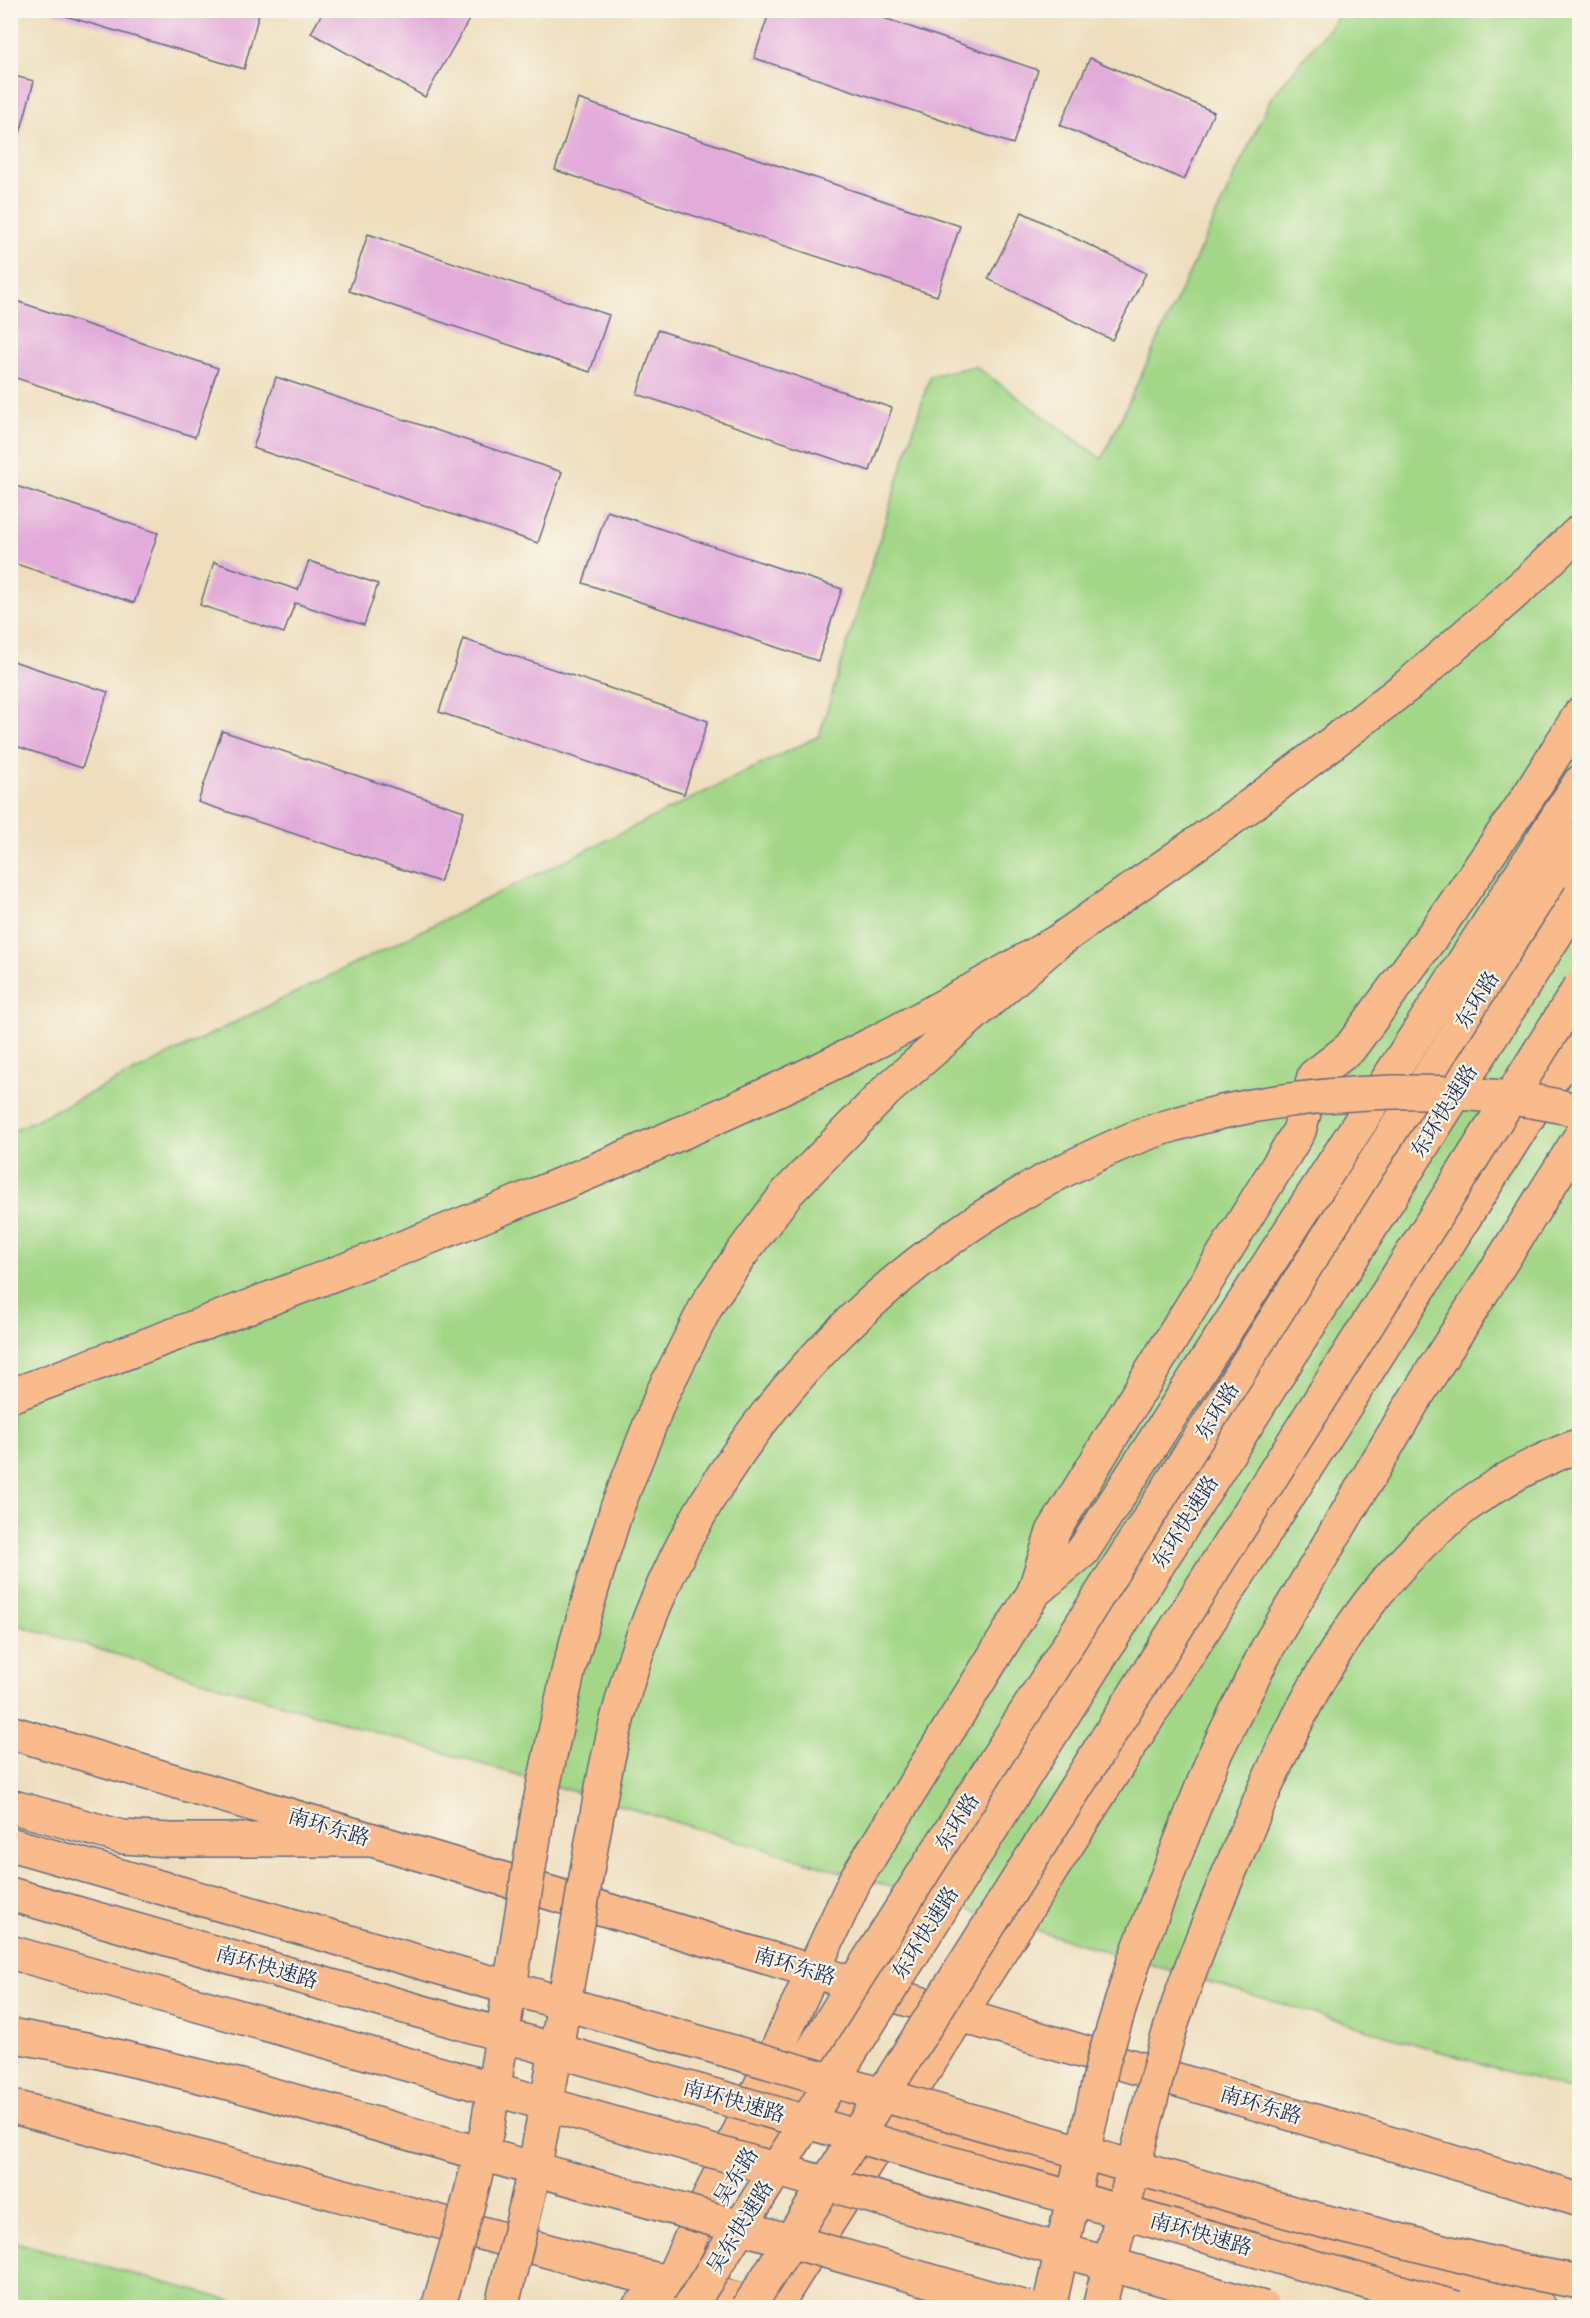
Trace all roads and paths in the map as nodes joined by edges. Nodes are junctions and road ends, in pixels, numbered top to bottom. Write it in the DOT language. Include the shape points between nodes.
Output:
graph roads {
  1 [pos="1580,531"];
  2 [pos="1580,714"];
  3 [pos="1580,782"];
  4 [pos="1580,838"];
  5 [pos="1580,896"];
  6 [pos="1057,942"];
  7 [pos="1580,987"];
  8 [pos="1580,1035"];
  9 [pos="1580,1111"];
  10 [pos="1580,1137"];
  11 [pos="10,1396"];
  12 [pos="1580,1445"];
  13 [pos="1034,1592"];
  14 [pos="10,1732"];
  15 [pos="10,1806"];
  16 [pos="372,1840"];
  17 [pos="10,1844"];
  18 [pos="10,1894"];
  19 [pos="10,1952"];
  20 [pos="812,1970"];
  21 [pos="854,1983"];
  22 [pos="958,2015"];
  23 [pos="10,2035"];
  24 [pos="789,2090"];
  25 [pos="10,2106"];
  26 [pos="892,2121"];
  27 [pos="790,2147"];
  28 [pos="1580,2200"];
  29 [pos="1580,2282"];
  30 [pos="671,2299"];
  31 [pos="438,2307"];
  32 [pos="501,2307"];
  33 [pos="638,2307"];
  34 [pos="748,2307"];
  35 [pos="774,2307"];
  36 [pos="1027,2307"];
  37 [pos="1049,2307"];
  38 [pos="1099,2307"];
  39 [pos="1264,2307"];
  40 [pos="1457,2307"];
  41 [pos="1540,2307"];
  1 -- 6 [label="main road" via="1412,682 1251,805"];
  2 -- 13 [label="main road" via="1441,924 1350,1048 1314,1076 1299,1131 1053,1532"];
  3 -- 13 [label="main road" via="1083,1551"];
  4 -- 21 [label="main road, 东环路"];
  5 -- 27 [label="main road, 东环快速路, bridge"];
  6 -- 11 [label="main road" via="869,1046 735,1109 507,1205"];
  6 -- 31 [label="main road, bridge" via="887,1090 787,1193 709,1300 662,1394 617,1508 569,1668 539,1806 487,2130"];
  7 -- 34 [label="main road, bridge"];
  8 -- 22 [label="main road"];
  9 -- 32 [label="main road, bridge" via="1470,1095 1368,1093 1268,1103 1170,1125 1082,1161 988,1213 920,1260 816,1356 755,1429 704,1508 661,1593 627,1681 604,1773 539,2146"];
  10 -- 37 [label="main road, bridge" via="1408,1410 1274,1636 1214,1756 1134,1961 1110,2040"];
  12 -- 38 [label="main road, bridge" via="1496,1486 1420,1545 1373,1596 1319,1676 1274,1764 1167,2040"];
  13 -- 20 [label="main road" via="854,1882"];
  14 -- 16 [label="main road, 南环东路"];
  15 -- 16 [label="main road" via="122,1837"];
  16 -- 20 [label="main road, 南环东路"];
  17 -- 29 [label="main road, bridge" via="1307,2217"];
  18 -- 40 [label="main road, 南环快速路, bridge"];
  19 -- 39 [label="main road, bridge"];
  20 -- 21 [label="main road, 南环东路"];
  20 -- 30 [label="main road"];
  21 -- 22 [label="main road, 南环东路"];
  21 -- 24 [label="main road, 吴东路"];
  22 -- 26 [label="main road"];
  22 -- 28 [label="main road, 南环东路"];
  23 -- 36 [label="main road, bridge" via="102,2052 241,2086"];
  24 -- 26 [label="main road"];
  24 -- 30 [label="main road, 吴东路"];
  25 -- 30 [label="main road"];
  26 -- 35 [label="main road"];
  26 -- 41 [label="main road"];
  27 -- 30 [label="main road, 吴东快速路, bridge"];
  30 -- 33 [label="main road"];
  30 -- 35 [label="main road"];
}
